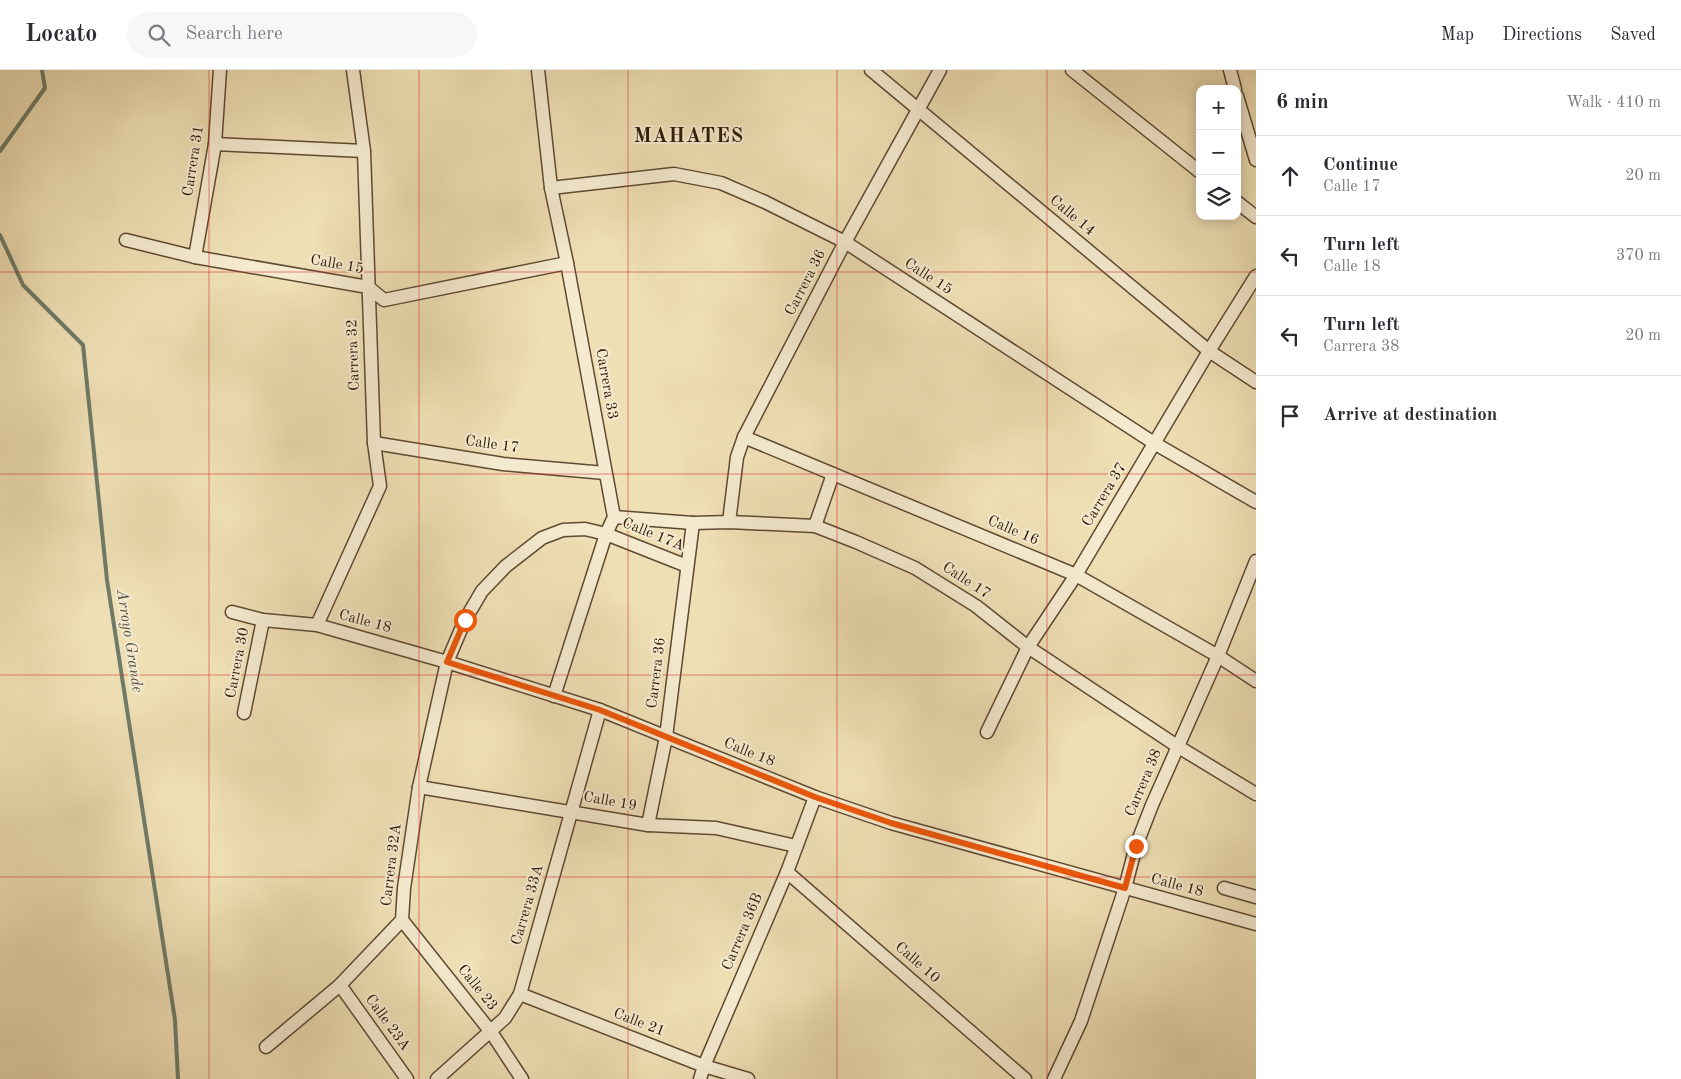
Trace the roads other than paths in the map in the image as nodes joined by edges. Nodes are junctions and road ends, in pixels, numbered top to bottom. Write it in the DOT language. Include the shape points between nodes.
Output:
graph roads {
  1 [pos="220,70"];
  2 [pos="353,70"];
  3 [pos="538,70"];
  4 [pos="871,70"];
  5 [pos="940,70"];
  6 [pos="1072,70"];
  7 [pos="1230,70"];
  8 [pos="1234,85"];
  9 [pos="1241,109"];
  10 [pos="919,110"];
  11 [pos="214,144"];
  12 [pos="364,151"];
  13 [pos="1256,160"];
  14 [pos="1196,169"];
  15 [pos="551,188"];
  16 [pos="1241,205"];
  17 [pos="1256,217"];
  18 [pos="126,240"];
  19 [pos="845,242"];
  20 [pos="195,257"];
  21 [pos="567,263"];
  22 [pos="1256,276"];
  23 [pos="368,287"];
  24 [pos="1209,351"];
  25 [pos="1256,382"];
  26 [pos="744,437"];
  27 [pos="374,443"];
  28 [pos="1154,443"];
  29 [pos="606,474"];
  30 [pos="833,474"];
  31 [pos="1256,502"];
  32 [pos="614,517"];
  33 [pos="729,522"];
  34 [pos="693,523"];
  35 [pos="815,526"];
  36 [pos="606,534"];
  37 [pos="1256,561"];
  38 [pos="687,566"];
  39 [pos="1076,575"];
  40 [pos="232,612"];
  41 [pos="263,620"];
  42 [pos="316,626"];
  43 [pos="1028,647"];
  44 [pos="1218,656"];
  45 [pos="447,662"];
  46 [pos="1256,681"];
  47 [pos="554,696"];
  48 [pos="600,710"];
  49 [pos="244,713"];
  50 [pos="987,732"];
  51 [pos="666,737"];
  52 [pos="1177,746"];
  53 [pos="419,787"];
  54 [pos="1256,794"];
  55 [pos="815,797"];
  56 [pos="572,812"];
  57 [pos="648,825"];
  58 [pos="796,846"];
  59 [pos="787,872"];
  60 [pos="1125,888"];
  61 [pos="1224,888"];
  62 [pos="1256,897"];
  63 [pos="402,920"];
  64 [pos="1256,924"];
  65 [pos="340,985"];
  66 [pos="520,994"];
  67 [pos="491,1032"];
  68 [pos="266,1047"];
  69 [pos="704,1066"];
  70 [pos="407,1079"];
  71 [pos="437,1079"];
  72 [pos="522,1079"];
  73 [pos="700,1079"];
  74 [pos="748,1079"];
  75 [pos="1026,1079"];
  76 [pos="1054,1079"];
  1 -- 11 [label="street, Carrera 31"];
  2 -- 12 [label="street, Carrera 32"];
  3 -- 15 [label="street, Carrera 33"];
  4 -- 10 [label="street, Calle 14"];
  5 -- 10 [label="street, Carrera 36"];
  6 -- 14 [label="street"];
  7 -- 8 [label="street"];
  9 -- 13 [label="street"];
  10 -- 19 [label="street, Carrera 36"];
  10 -- 24 [label="street, Calle 14"];
  11 -- 12 [label="street"];
  11 -- 20 [label="street, Carrera 31"];
  12 -- 23 [label="street, Carrera 32"];
  15 -- 19 [label="street, Calle 15" via="674,174 721,183"];
  15 -- 21 [label="street, Carrera 33"];
  16 -- 17 [label="street"];
  18 -- 20 [label="street, Calle 15"];
  19 -- 26 [label="street, Carrera 36"];
  19 -- 28 [label="street, Calle 15"];
  20 -- 23 [label="street, Calle 15"];
  21 -- 23 [label="street, Calle 15" via="384,300"];
  21 -- 29 [label="street, Carrera 33"];
  22 -- 24 [label="street, Carrera 37"];
  23 -- 27 [label="street, Carrera 32"];
  24 -- 25 [label="street, Calle 14"];
  24 -- 28 [label="street, Carrera 37"];
  26 -- 30 [label="street, Calle 16"];
  26 -- 33 [label="street, Carrera 36" via="737,457"];
  27 -- 29 [label="street, Calle 17" via="503,464"];
  27 -- 42 [label="street, Carrera 32" via="380,486"];
  28 -- 31 [label="street, Calle 15"];
  28 -- 39 [label="street, Carrera 37"];
  29 -- 32 [label="street, Carrera 33"];
  30 -- 35 [label="street"];
  30 -- 39 [label="street, Calle 16"];
  32 -- 34 [label="street, Calle 17"];
  32 -- 36 [label="street"];
  33 -- 34 [label="street, Calle 17"];
  33 -- 35 [label="street, Calle 17"];
  34 -- 38 [label="street, Carrera 36"];
  35 -- 43 [label="street, Calle 17" via="915,568 976,606"];
  36 -- 38 [label="street, Calle 17A"];
  36 -- 45 [label="street" via="586,529 563,530 542,538 506,566 482,592 465,620"];
  36 -- 47 [label="street"];
  37 -- 44 [label="street, Carrera 38"];
  38 -- 51 [label="street, Carrera 36"];
  39 -- 43 [label="street, Carrera 37"];
  39 -- 44 [label="street, Calle 16"];
  40 -- 41 [label="street, Calle 18"];
  41 -- 42 [label="street, Calle 18"];
  41 -- 49 [label="street, Carrera 30"];
  42 -- 45 [label="street, Calle 18"];
  43 -- 50 [label="street, Carrera 37"];
  43 -- 52 [label="street, Calle 17"];
  44 -- 46 [label="street, Calle 16"];
  44 -- 52 [label="street, Carrera 38"];
  45 -- 47 [label="street, Calle 18"];
  45 -- 53 [label="street, Carrera 32A"];
  47 -- 48 [label="street, Calle 18"];
  48 -- 51 [label="street, Calle 18"];
  48 -- 56 [label="street, Carrera 33A"];
  51 -- 55 [label="street, Calle 18"];
  51 -- 57 [label="street, Carrera 36"];
  52 -- 54 [label="street, Calle 17"];
  52 -- 60 [label="street, Carrera 38" via="1136,846"];
  53 -- 56 [label="street, Calle 19"];
  53 -- 63 [label="street, Carrera 32A"];
  55 -- 58 [label="street, Carrera 36B"];
  55 -- 60 [label="street, Calle 18" via="891,823"];
  56 -- 57 [label="street, Calle 19"];
  56 -- 66 [label="street, Carrera 33A"];
  57 -- 58 [label="street, Calle 19" via="716,828"];
  58 -- 59 [label="street, Carrera 36B"];
  59 -- 69 [label="street, Carrera 36B"];
  59 -- 75 [label="street, Calle 10"];
  60 -- 64 [label="street, Calle 18"];
  60 -- 76 [label="street, Carrera 38" via="1081,1021"];
  61 -- 62 [label="street"];
  63 -- 65 [label="street, Carrera 32A"];
  63 -- 67 [label="street, Calle 23"];
  65 -- 68 [label="street, Carrera 32A"];
  65 -- 70 [label="street, Calle 23A"];
  66 -- 67 [label="street, Carrera 33A" via="506,1018"];
  66 -- 69 [label="street, Calle 21"];
  67 -- 71 [label="street, Carrera 33A"];
  67 -- 72 [label="street, Calle 23"];
  69 -- 73 [label="street, Carrera 36B"];
  69 -- 74 [label="street, Calle 21"];
}
